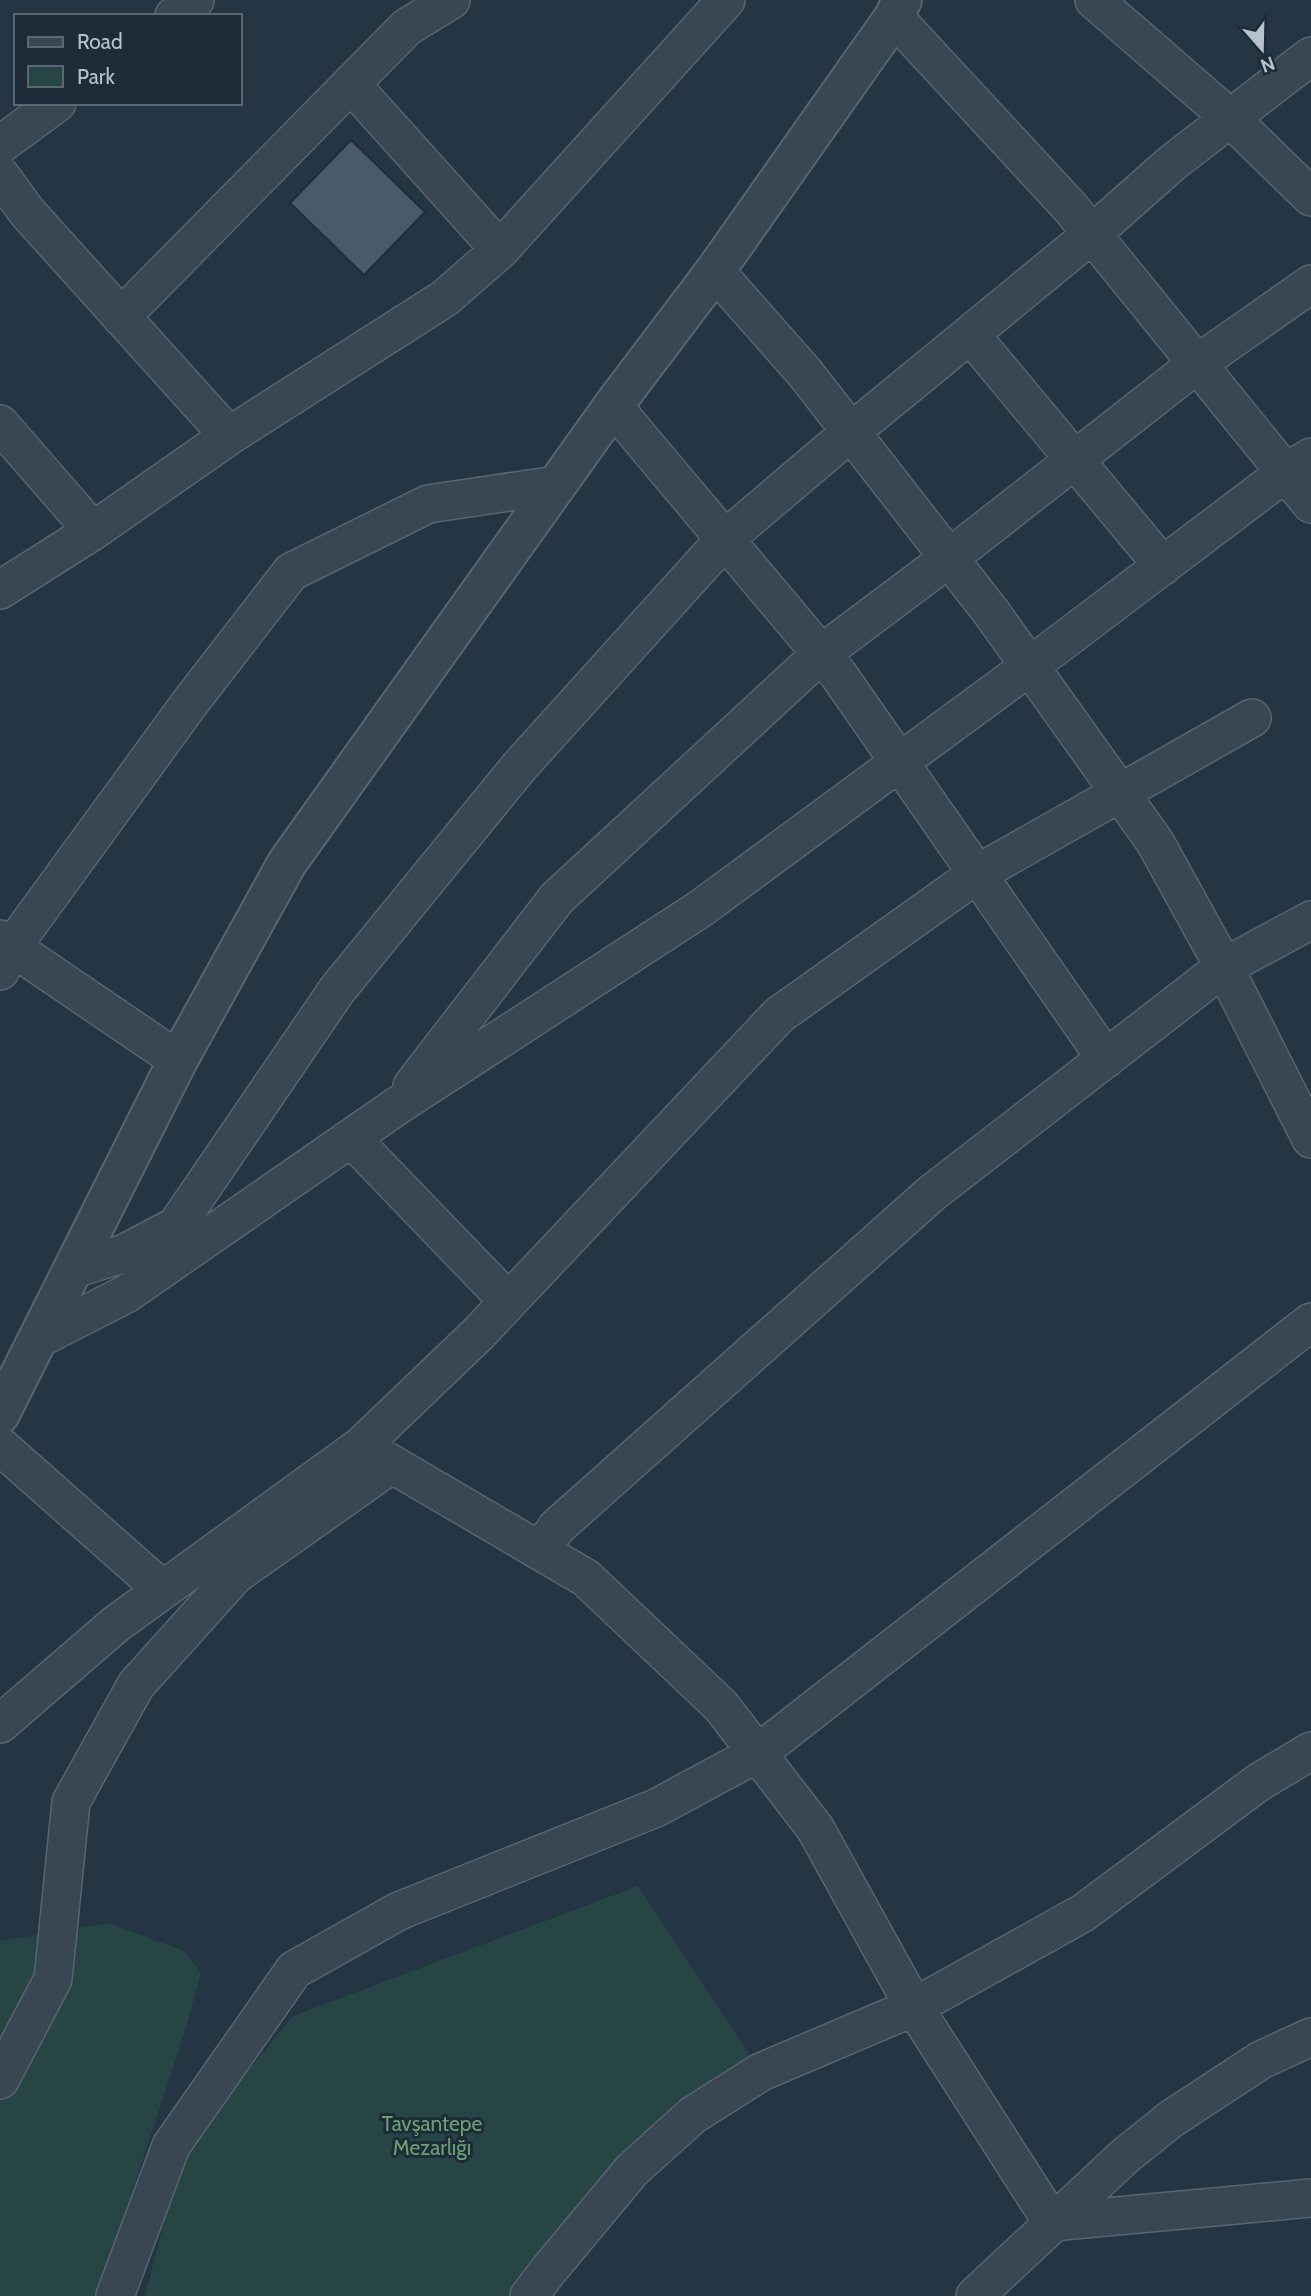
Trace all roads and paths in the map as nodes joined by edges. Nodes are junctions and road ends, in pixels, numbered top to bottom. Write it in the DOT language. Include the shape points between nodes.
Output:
graph roads {
  1 [pos="195,0"];
  2 [pos="451,0"];
  3 [pos="726,0"];
  4 [pos="1094,0"];
  5 [pos="898,8"];
  6 [pos="177,14"];
  7 [pos="1311,56"];
  8 [pos="351,84"];
  9 [pos="54,105"];
  10 [pos="1229,117"];
  11 [pos="0,145"];
  12 [pos="0,176"];
  13 [pos="1311,197"];
  14 [pos="1092,234"];
  15 [pos="499,250"];
  16 [pos="715,271"];
  17 [pos="1311,284"];
  18 [pos="121,317"];
  19 [pos="970,334"];
  20 [pos="1197,364"];
  21 [pos="613,406"];
  22 [pos="0,424"];
  23 [pos="851,432"];
  24 [pos="229,436"];
  25 [pos="1074,461"];
  26 [pos="1298,465"];
  27 [pos="556,485"];
  28 [pos="1311,504"];
  29 [pos="93,531"];
  30 [pos="725,539"];
  31 [pos="949,558"];
  32 [pos="1163,566"];
  33 [pos="0,590"];
  34 [pos="821,654"];
  35 [pos="1030,666"];
  36 [pos="1252,718"];
  37 [pos="899,763"];
  38 [pos="1120,792"];
  39 [pos="976,874"];
  40 [pos="1311,920"];
  41 [pos="4,952"];
  42 [pos="1224,967"];
  43 [pos="1105,1059"];
  44 [pos="178,1060"];
  45 [pos="397,1106"];
  46 [pos="351,1138"];
  47 [pos="1311,1139"];
  48 [pos="74,1269"];
  49 [pos="508,1301"];
  50 [pos="1311,1322"];
  51 [pos="40,1338"];
  52 [pos="0,1414"];
  53 [pos="0,1446"];
  54 [pos="377,1455"];
  55 [pos="540,1551"];
  56 [pos="163,1590"];
  57 [pos="0,1724"];
  58 [pos="1311,1751"];
  59 [pos="758,1753"];
  60 [pos="914,2007"];
  61 [pos="1311,2037"];
  62 [pos="0,2080"];
  63 [pos="1311,2198"];
  64 [pos="1052,2222"];
  65 [pos="115,2296"];
  66 [pos="529,2296"];
  67 [pos="975,2296"];
  1 -- 6 [label="street"];
  2 -- 8 [label="street" via="407,27"];
  3 -- 15 [label="street"];
  4 -- 10 [label="street"];
  5 -- 14 [label="street"];
  5 -- 16 [label="street"];
  7 -- 10 [label="street"];
  8 -- 15 [label="street"];
  8 -- 18 [label="street"];
  9 -- 11 [label="street"];
  10 -- 13 [label="street"];
  10 -- 14 [label="street"];
  12 -- 18 [label="street"];
  14 -- 19 [label="street"];
  14 -- 20 [label="street"];
  15 -- 24 [label="street" via="444,298"];
  16 -- 21 [label="street"];
  16 -- 23 [label="street"];
  17 -- 20 [label="street"];
  18 -- 24 [label="street"];
  19 -- 23 [label="street"];
  19 -- 25 [label="street"];
  20 -- 25 [label="street"];
  20 -- 26 [label="street"];
  21 -- 27 [label="street"];
  21 -- 30 [label="street"];
  22 -- 29 [label="street"];
  23 -- 30 [label="street"];
  23 -- 31 [label="street"];
  24 -- 29 [label="street"];
  25 -- 31 [label="street"];
  25 -- 32 [label="street"];
  26 -- 28 [label="street"];
  26 -- 32 [label="street"];
  27 -- 41 [label="street" via="428,504 291,572"];
  27 -- 44 [label="street" via="287,863"];
  29 -- 33 [label="street"];
  30 -- 34 [label="street"];
  30 -- 48 [label="street" via="519,766 337,990 176,1226 125,1253"];
  31 -- 34 [label="street"];
  31 -- 35 [label="street"];
  32 -- 35 [label="street"];
  34 -- 37 [label="street"];
  34 -- 45 [label="street" via="557,898"];
  35 -- 37 [label="street"];
  35 -- 38 [label="street"];
  36 -- 38 [label="street"];
  37 -- 39 [label="street"];
  37 -- 45 [label="street" via="700,909"];
  38 -- 39 [label="street"];
  38 -- 42 [label="street" via="1155,842"];
  39 -- 43 [label="street"];
  39 -- 49 [label="street" via="779,1015"];
  40 -- 42 [label="street"];
  41 -- 44 [label="street"];
  42 -- 43 [label="street"];
  42 -- 47 [label="street"];
  43 -- 55 [label="street" via="932,1193 557,1527"];
  44 -- 48 [label="street"];
  45 -- 46 [label="street"];
  46 -- 49 [label="street"];
  46 -- 51 [label="street" via="126,1294"];
  48 -- 51 [label="street"];
  49 -- 54 [label="street"];
  50 -- 59 [label="street"];
  51 -- 52 [label="street"];
  53 -- 56 [label="street"];
  54 -- 55 [label="street"];
  54 -- 56 [label="street"];
  54 -- 62 [label="street" via="235,1575 136,1685 71,1802 53,1979"];
  55 -- 59 [label="street" via="586,1578 721,1706"];
  56 -- 57 [label="street"];
  58 -- 60 [label="street" via="1259,1782 1083,1913"];
  59 -- 60 [label="street" via="816,1828"];
  59 -- 65 [label="street" via="656,1808 399,1911 294,1970 170,2146"];
  60 -- 64 [label="street"];
  60 -- 66 [label="street" via="761,2072 693,2115 632,2170"];
  61 -- 64 [label="street" via="1261,2060 1171,2119"];
  63 -- 64 [label="street"];
  64 -- 67 [label="street"];
}
